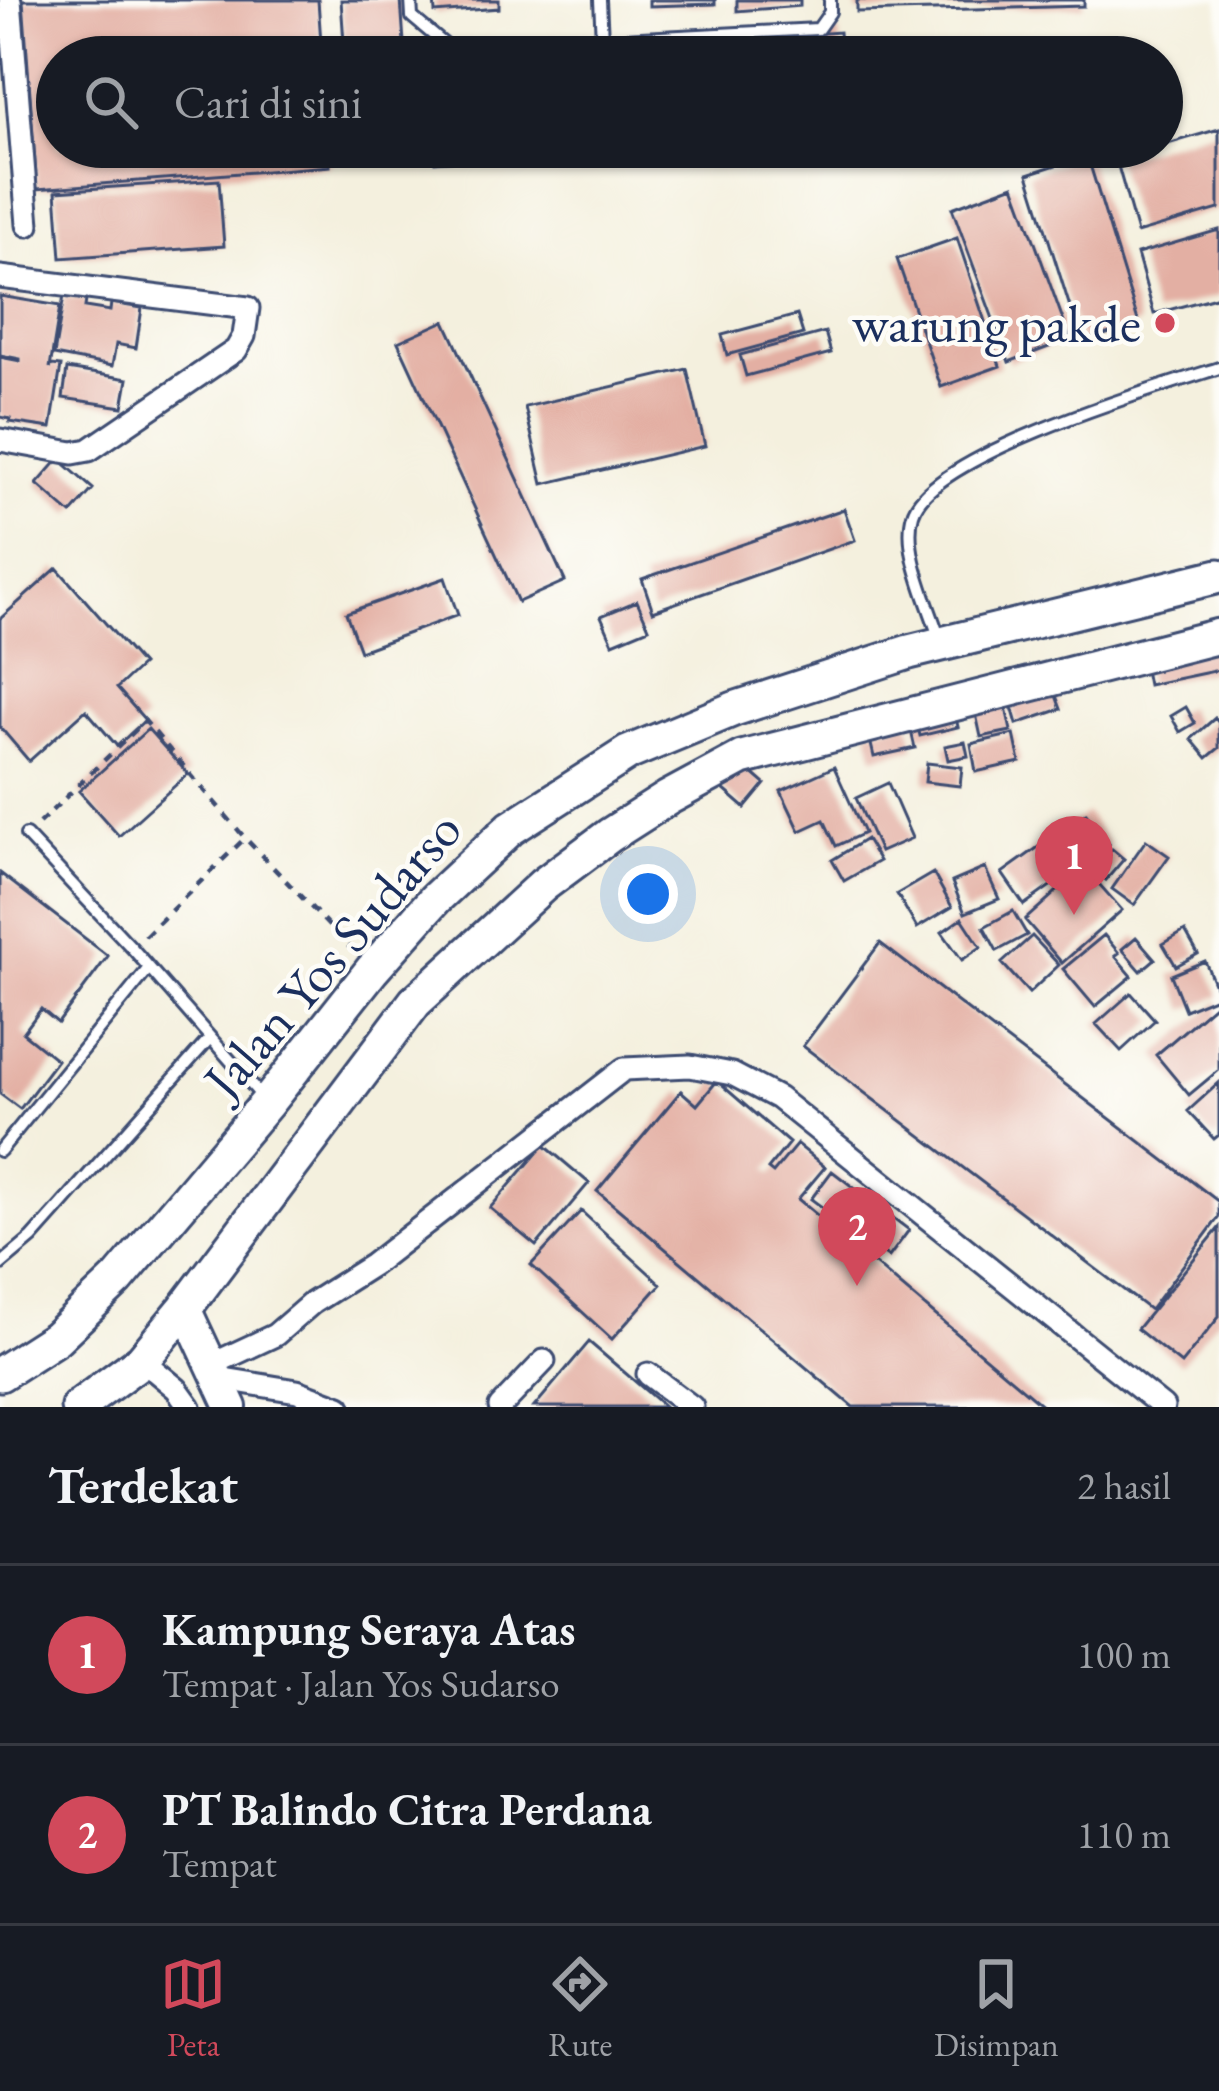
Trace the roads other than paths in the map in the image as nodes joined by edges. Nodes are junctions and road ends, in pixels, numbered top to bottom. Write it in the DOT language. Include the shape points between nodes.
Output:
graph roads {
  1 [pos="10,0"];
  2 [pos="411,0"];
  3 [pos="600,0"];
  4 [pos="830,0"];
  5 [pos="435,36"];
  6 [pos="602,36"];
  7 [pos="681,36"];
  8 [pos="28,225"];
  9 [pos="0,277"];
  10 [pos="1219,368"];
  11 [pos="0,440"];
  12 [pos="1219,576"];
  13 [pos="1219,636"];
  14 [pos="942,646"];
  15 [pos="26,835"];
  16 [pos="149,968"];
  17 [pos="210,1037"];
  18 [pos="267,1103"];
  19 [pos="0,1151"];
  20 [pos="0,1265"];
  21 [pos="185,1308"];
  22 [pos="142,1360"];
  23 [pos="544,1361"];
  24 [pos="0,1374"];
  25 [pos="648,1374"];
  26 [pos="220,1383"];
  27 [pos="78,1407"];
  28 [pos="190,1407"];
  29 [pos="340,1407"];
  30 [pos="500,1407"];
  31 [pos="692,1407"];
  32 [pos="1163,1407"];
  1 -- 8 [label="street"];
  2 -- 5 [label="lane" via="412,17"];
  3 -- 6 [label="lane"];
  4 -- 7 [label="lane" via="818,29"];
  9 -- 11 [label="street" via="248,308 236,350 89,450"];
  10 -- 14 [label="lane" via="969,461 918,502 909,542"];
  12 -- 14 [label="main road, Jalan Yos Sudarso"];
  13 -- 21 [label="main road, Jalan Yos Sudarso" via="742,758 610,835 415,1002"];
  14 -- 18 [label="main road, Jalan Yos Sudarso" via="734,709 628,753 512,828 435,899"];
  15 -- 16 [label="lane"];
  16 -- 17 [label="lane"];
  16 -- 19 [label="lane"];
  17 -- 18 [label="lane"];
  17 -- 20 [label="lane"];
  18 -- 24 [label="main road, Jalan Yos Sudarso" via="118,1279 56,1338"];
  21 -- 22 [label="main road, Jalan Yos Sudarso"];
  21 -- 26 [label="main road"];
  22 -- 27 [label="main road, Jalan Yos Sudarso"];
  22 -- 28 [label="street"];
  23 -- 30 [label="street"];
  25 -- 31 [label="street"];
  26 -- 29 [label="street" via="297,1391"];
  26 -- 32 [label="street" via="311,1303 372,1265 623,1069 690,1066 732,1073 778,1098"];
}
